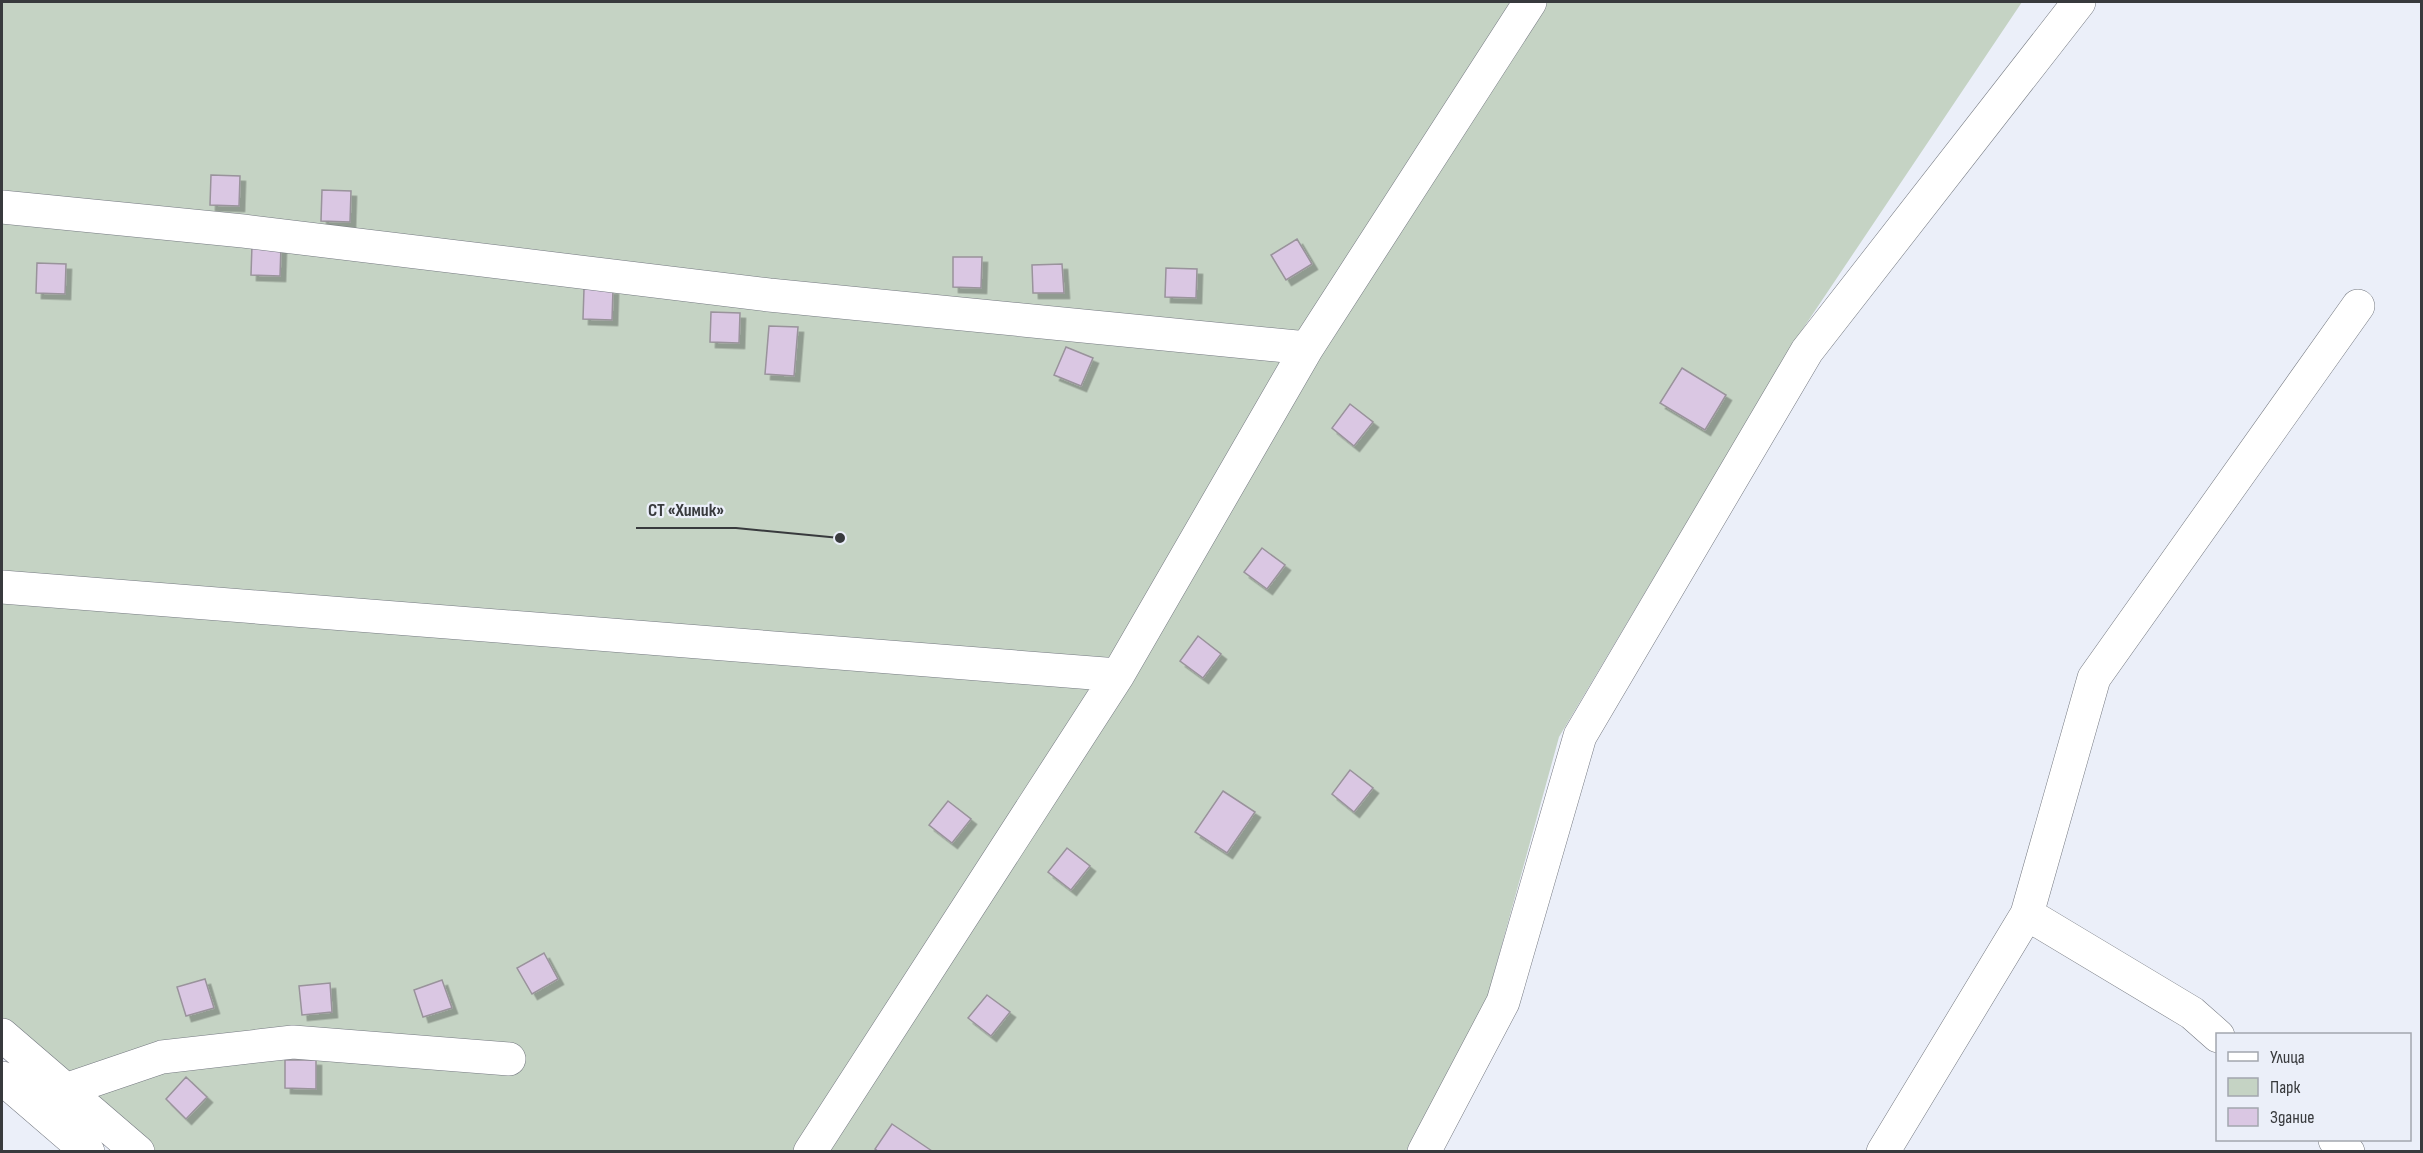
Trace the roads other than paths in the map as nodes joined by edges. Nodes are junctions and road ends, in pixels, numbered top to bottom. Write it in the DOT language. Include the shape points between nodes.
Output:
graph roads {
  1 [pos="1530,2"];
  2 [pos="2079,2"];
  3 [pos="2,207"];
  4 [pos="2358,306"];
  5 [pos="1307,348"];
  6 [pos="2,587"];
  7 [pos="1118,675"];
  8 [pos="2027,914"];
  9 [pos="2216,1034"];
  10 [pos="2,1035"];
  11 [pos="509,1059"];
  12 [pos="2,1078"];
  13 [pos="64,1089"];
  14 [pos="2336,1141"];
  15 [pos="88,1152"];
  16 [pos="138,1152"];
  17 [pos="810,1152"];
  18 [pos="1424,1152"];
  19 [pos="1883,1152"];
  20 [pos="2348,1152"];
  1 -- 5 [label="lane"];
  2 -- 18 [label="lane" via="1806,351 1580,736 1503,1002"];
  3 -- 5 [label="lane" via="243,231 769,295"];
  4 -- 8 [label="lane" via="2094,678"];
  5 -- 7 [label="lane"];
  6 -- 7 [label="lane"];
  7 -- 17 [label="lane"];
  8 -- 9 [label="lane" via="2192,1013"];
  8 -- 19 [label="lane"];
  10 -- 13 [label="lane"];
  11 -- 13 [label="lane" via="293,1042 162,1057"];
  12 -- 15 [label="lane"];
  13 -- 16 [label="lane"];
  14 -- 20 [label="lane"];
}
